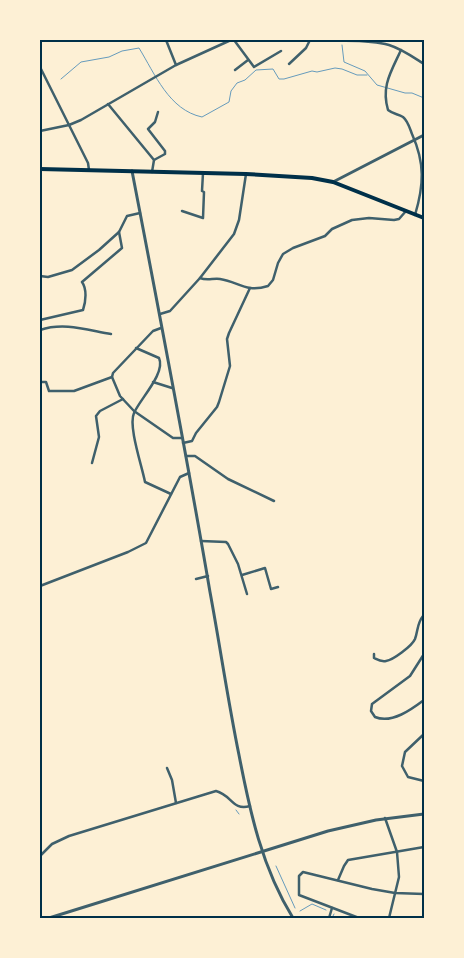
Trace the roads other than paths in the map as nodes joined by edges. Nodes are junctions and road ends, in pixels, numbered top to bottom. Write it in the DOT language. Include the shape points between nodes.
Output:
graph roads {
  1 [pos="166,40"];
  2 [pos="232,40"];
  3 [pos="310,40"];
  4 [pos="321,40"];
  5 [pos="343,40"];
  6 [pos="401,50"];
  7 [pos="281,51"];
  8 [pos="248,60"];
  9 [pos="289,64"];
  10 [pos="424,64"];
  11 [pos="176,65"];
  12 [pos="40,67"];
  13 [pos="235,70"];
  14 [pos="108,104"];
  15 [pos="158,112"];
  16 [pos="69,125"];
  17 [pos="40,131"];
  18 [pos="424,135"];
  19 [pos="415,140"];
  20 [pos="420,153"];
  21 [pos="424,157"];
  22 [pos="154,160"];
  23 [pos="40,169"];
  24 [pos="89,170"];
  25 [pos="132,172"];
  26 [pos="152,172"];
  27 [pos="203,174"];
  28 [pos="246,174"];
  29 [pos="332,182"];
  30 [pos="182,211"];
  31 [pos="406,211"];
  32 [pos="140,213"];
  33 [pos="416,215"];
  34 [pos="424,218"];
  35 [pos="119,232"];
  36 [pos="40,276"];
  37 [pos="200,278"];
  38 [pos="250,288"];
  39 [pos="158,314"];
  40 [pos="40,320"];
  41 [pos="161,328"];
  42 [pos="40,330"];
  43 [pos="111,334"];
  44 [pos="136,348"];
  45 [pos="112,377"];
  46 [pos="40,382"];
  47 [pos="153,382"];
  48 [pos="172,388"];
  49 [pos="123,399"];
  50 [pos="134,411"];
  51 [pos="182,438"];
  52 [pos="183,443"];
  53 [pos="186,456"];
  54 [pos="92,462"];
  55 [pos="189,473"];
  56 [pos="171,494"];
  57 [pos="274,501"];
  58 [pos="201,541"];
  59 [pos="242,575"];
  60 [pos="208,576"];
  61 [pos="196,579"];
  62 [pos="40,586"];
  63 [pos="278,587"];
  64 [pos="247,594"];
  65 [pos="424,617"];
  66 [pos="374,654"];
  67 [pos="424,654"];
  68 [pos="424,700"];
  69 [pos="424,734"];
  70 [pos="168,768"];
  71 [pos="424,780"];
  72 [pos="176,803"];
  73 [pos="250,806"];
  74 [pos="424,814"];
  75 [pos="385,818"];
  76 [pos="424,848"];
  77 [pos="262,852"];
  78 [pos="397,852"];
  79 [pos="40,856"];
  80 [pos="338,880"];
  81 [pos="395,893"];
  82 [pos="424,894"];
  83 [pos="332,908"];
  84 [pos="50,918"];
  85 [pos="293,918"];
  86 [pos="329,918"];
  87 [pos="359,918"];
  88 [pos="389,918"];
  1 -- 11 [label="street"];
  2 -- 8 [label="street"];
  2 -- 11 [label="street"];
  3 -- 9 [label="street"];
  4 -- 5 [label="street"];
  5 -- 6 [label="street" via="374,42"];
  6 -- 10 [label="street"];
  6 -- 19 [label="street" via="388,78 385,99 388,110 403,117"];
  7 -- 8 [label="street" via="254,67"];
  8 -- 13 [label="street"];
  11 -- 14 [label="street"];
  12 -- 16 [label="street"];
  14 -- 16 [label="street"];
  14 -- 22 [label="street"];
  15 -- 22 [label="street" via="148,129 165,154"];
  16 -- 17 [label="street"];
  16 -- 24 [label="street"];
  18 -- 19 [label="street"];
  19 -- 20 [label="street"];
  19 -- 29 [label="street"];
  20 -- 21 [label="street"];
  20 -- 33 [label="street" via="421,196"];
  22 -- 26 [label="street"];
  23 -- 24 [label="main road"];
  24 -- 25 [label="main road"];
  25 -- 26 [label="main road"];
  25 -- 32 [label="street"];
  26 -- 27 [label="main road"];
  27 -- 28 [label="main road"];
  27 -- 30 [label="street" via="203,218"];
  28 -- 29 [label="main road"];
  28 -- 37 [label="street" via="234,234"];
  29 -- 31 [label="main road"];
  31 -- 33 [label="main road"];
  31 -- 38 [label="street" via="394,220 352,220 325,236 293,248 283,254 268,286"];
  32 -- 35 [label="street" via="126,216"];
  32 -- 39 [label="street"];
  33 -- 34 [label="main road"];
  35 -- 36 [label="street" via="72,270"];
  35 -- 40 [label="street" via="122,248 82,282 85,287 83,310"];
  37 -- 38 [label="street" via="221,279"];
  37 -- 39 [label="street" via="170,311"];
  38 -- 52 [label="street" via="227,339 230,366 217,407 192,441"];
  39 -- 41 [label="street"];
  41 -- 44 [label="street" via="152,331"];
  41 -- 48 [label="street"];
  42 -- 43 [label="street" via="68,326"];
  44 -- 45 [label="street"];
  44 -- 47 [label="street" via="161,360"];
  45 -- 46 [label="street" via="74,391 49,391 46,382"];
  45 -- 49 [label="street"];
  47 -- 48 [label="street"];
  47 -- 50 [label="street"];
  48 -- 51 [label="street"];
  49 -- 50 [label="street"];
  49 -- 54 [label="street" via="96,416 99,438"];
  50 -- 51 [label="street" via="173,438"];
  50 -- 56 [label="street" via="132,424 144,482"];
  51 -- 52 [label="street"];
  52 -- 53 [label="street"];
  53 -- 55 [label="street"];
  53 -- 57 [label="street" via="194,456 228,478"];
  55 -- 56 [label="street" via="180,477"];
  55 -- 58 [label="street"];
  56 -- 62 [label="street" via="148,540 141,546"];
  58 -- 59 [label="street" via="226,542"];
  58 -- 60 [label="street"];
  59 -- 63 [label="street" via="264,568 271,589"];
  59 -- 64 [label="street"];
  60 -- 61 [label="street"];
  60 -- 73 [label="street" via="223,674"];
  65 -- 66 [label="street" via="419,620 414,640 397,656 382,662 374,658"];
  67 -- 68 [label="street" via="410,676 372,704 371,711 375,717 388,719"];
  69 -- 71 [label="street" via="405,752 402,766 408,777"];
  70 -- 72 [label="street"];
  72 -- 73 [label="street" via="216,791 224,793 236,806"];
  72 -- 79 [label="street" via="70,836 52,844"];
  73 -- 77 [label="street"];
  74 -- 75 [label="street"];
  75 -- 77 [label="street" via="328,831"];
  75 -- 78 [label="street"];
  76 -- 78 [label="street"];
  77 -- 84 [label="street"];
  77 -- 85 [label="street" via="274,884"];
  78 -- 80 [label="street" via="348,860"];
  78 -- 81 [label="street" via="399,877"];
  80 -- 81 [label="street"];
  80 -- 83 [label="street" via="306,872 299,876 299,895"];
  81 -- 82 [label="street"];
  81 -- 88 [label="street"];
  83 -- 86 [label="street"];
  83 -- 87 [label="street"];
}
